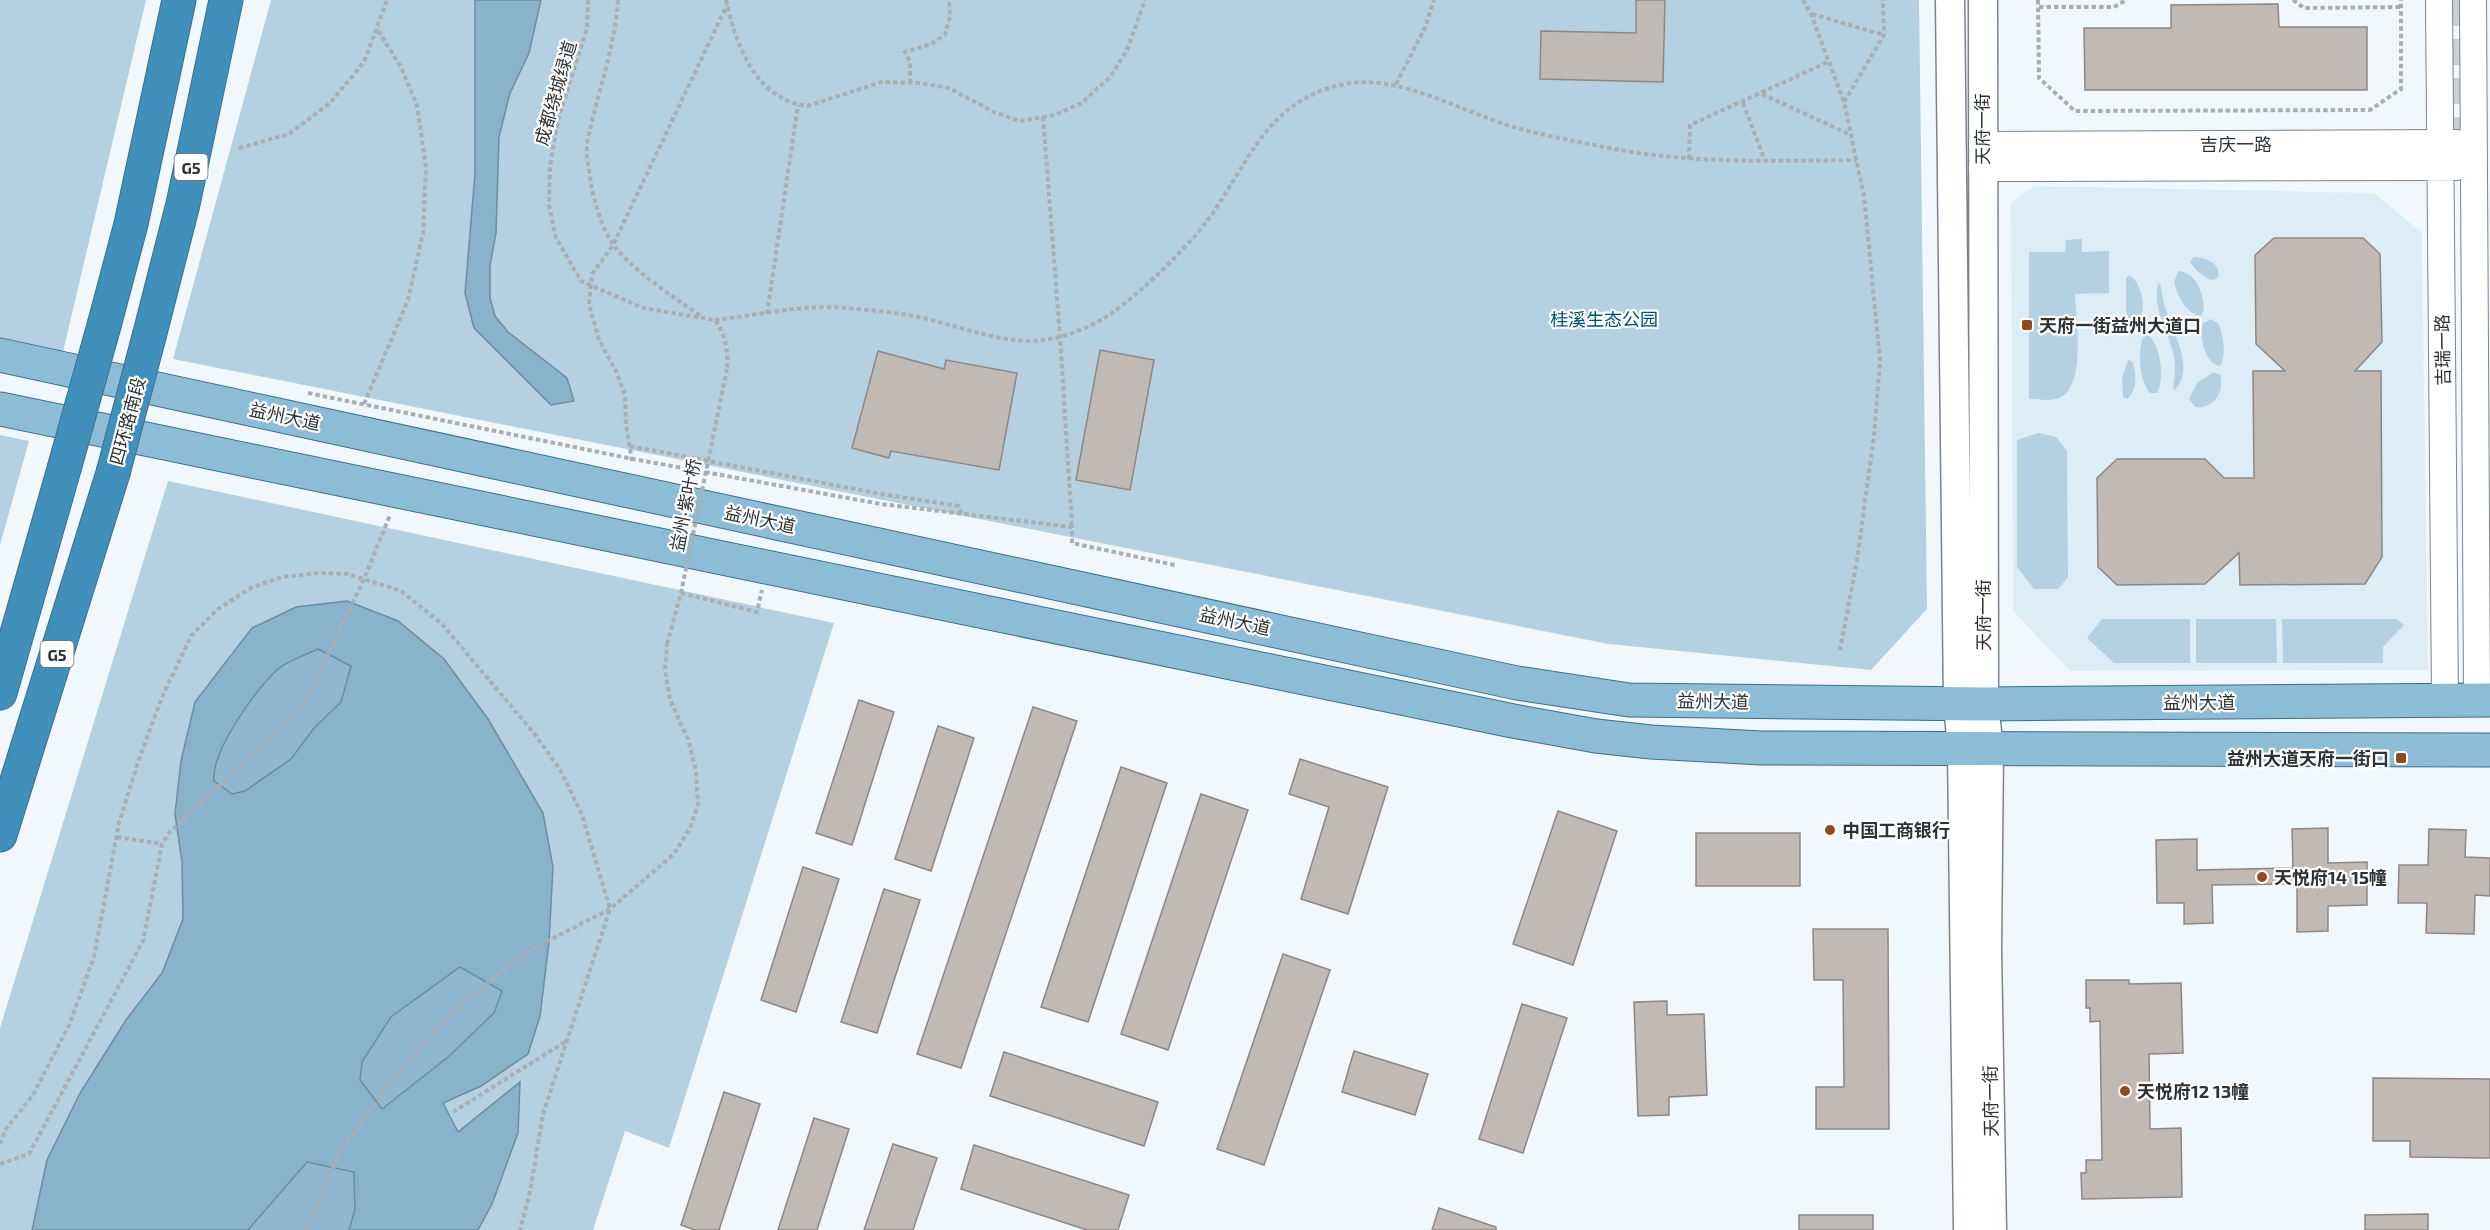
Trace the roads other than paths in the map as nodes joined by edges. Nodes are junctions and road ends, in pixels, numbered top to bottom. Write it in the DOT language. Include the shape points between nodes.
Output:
graph roads {
  1 [pos="179,0"];
  2 [pos="226,0"];
  3 [pos="1950,0"];
  4 [pos="1983,0"];
  5 [pos="2439,0"];
  6 [pos="2473,0"];
  7 [pos="2440,155"];
  8 [pos="2482,155"];
  9 [pos="1982,156"];
  10 [pos="0,355"];
  11 [pos="0,409"];
  12 [pos="0,693"];
  13 [pos="2471,700"];
  14 [pos="1971,704"];
  15 [pos="1976,749"];
  16 [pos="2490,750"];
  17 [pos="0,835"];
  18 [pos="1968,1230"];
  19 [pos="1992,1230"];
  1 -- 12 [label="highway, G5, bridge" via="131,224"];
  2 -- 17 [label="highway, 四环路南段 / G5, bridge" via="183,204 113,473"];
  3 -- 14 [label="main road, 天府一街"];
  4 -- 9 [label="main road, 天府一街"];
  5 -- 7 [label="street, 吉瑞一路"];
  6 -- 8 [label="street, 吉瑞一路"];
  7 -- 8 [label="street, 吉庆一路"];
  7 -- 9 [label="street, 吉庆一路"];
  7 -- 13 [label="street, 吉瑞一路"];
  8 -- 13 [label="street, 吉瑞一路"];
  9 -- 14 [label="main road, 天府一街"];
  10 -- 14 [label="main road, 益州大道" via="1517,682 1629,700"];
  11 -- 15 [label="main road" via="1596,736 1761,748"];
  13 -- 14 [label="main road, 益州大道"];
  14 -- 15 [label="main road, 天府一街"];
  15 -- 16 [label="main road"];
  15 -- 18 [label="main road, 天府一街"];
  15 -- 19 [label="main road, 天府一街" via="1987,950"];
}
